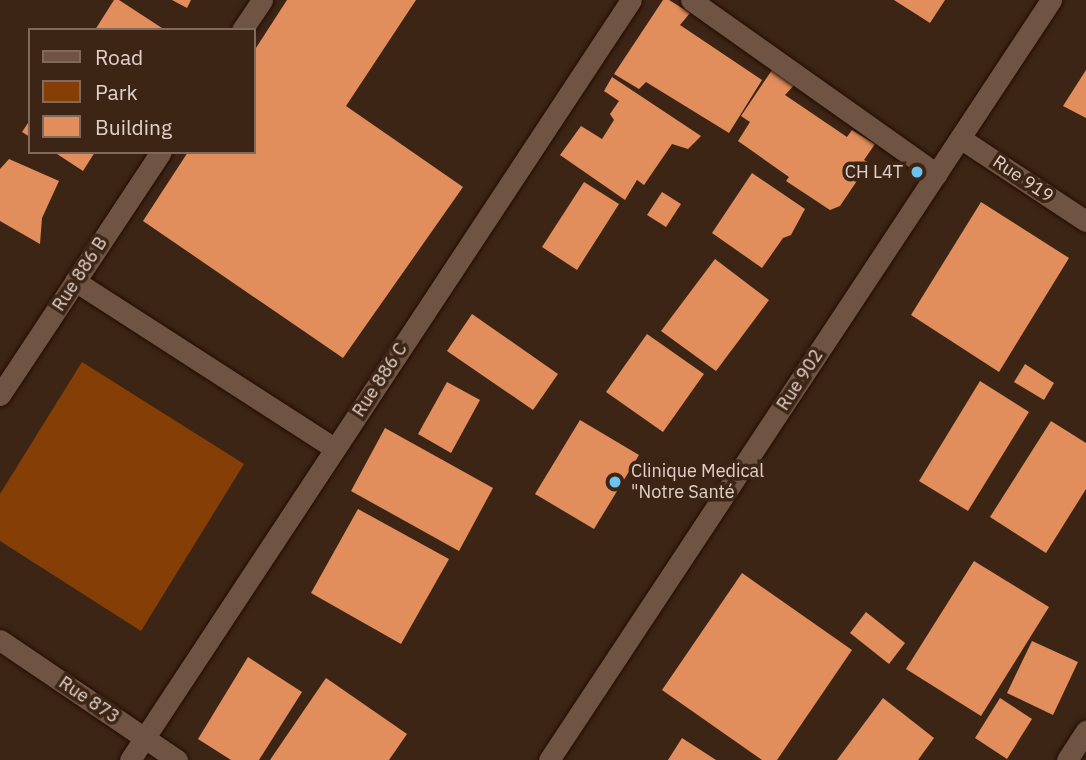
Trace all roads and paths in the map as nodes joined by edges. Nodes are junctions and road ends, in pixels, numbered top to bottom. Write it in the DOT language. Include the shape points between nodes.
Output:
graph roads {
  1 [pos="262,0"];
  2 [pos="631,0"];
  3 [pos="691,0"];
  4 [pos="1051,0"];
  5 [pos="243,28"];
  6 [pos="960,138"];
  7 [pos="160,154"];
  8 [pos="937,174"];
  9 [pos="1086,221"];
  10 [pos="75,281"];
  11 [pos="0,395"];
  12 [pos="334,448"];
  13 [pos="0,640"];
  14 [pos="1085,733"];
  15 [pos="144,738"];
  16 [pos="130,760"];
  17 [pos="177,760"];
  18 [pos="549,760"];
  19 [pos="1067,760"];
  1 -- 5 [label="street"];
  2 -- 12 [label="street, Rue 886 C"];
  3 -- 8 [label="street"];
  4 -- 6 [label="street, Rue 902"];
  6 -- 8 [label="street, Rue 902"];
  6 -- 9 [label="street, Rue 919"];
  7 -- 10 [label="street, Rue 886 B"];
  8 -- 18 [label="street, Rue 902"];
  10 -- 11 [label="street, Rue 886 B"];
  10 -- 12 [label="street"];
  12 -- 15 [label="street, Rue 886 C"];
  13 -- 15 [label="street, Rue 873"];
  14 -- 19 [label="street"];
  15 -- 16 [label="street, Rue 886 C"];
  15 -- 17 [label="street, Rue 873"];
}
